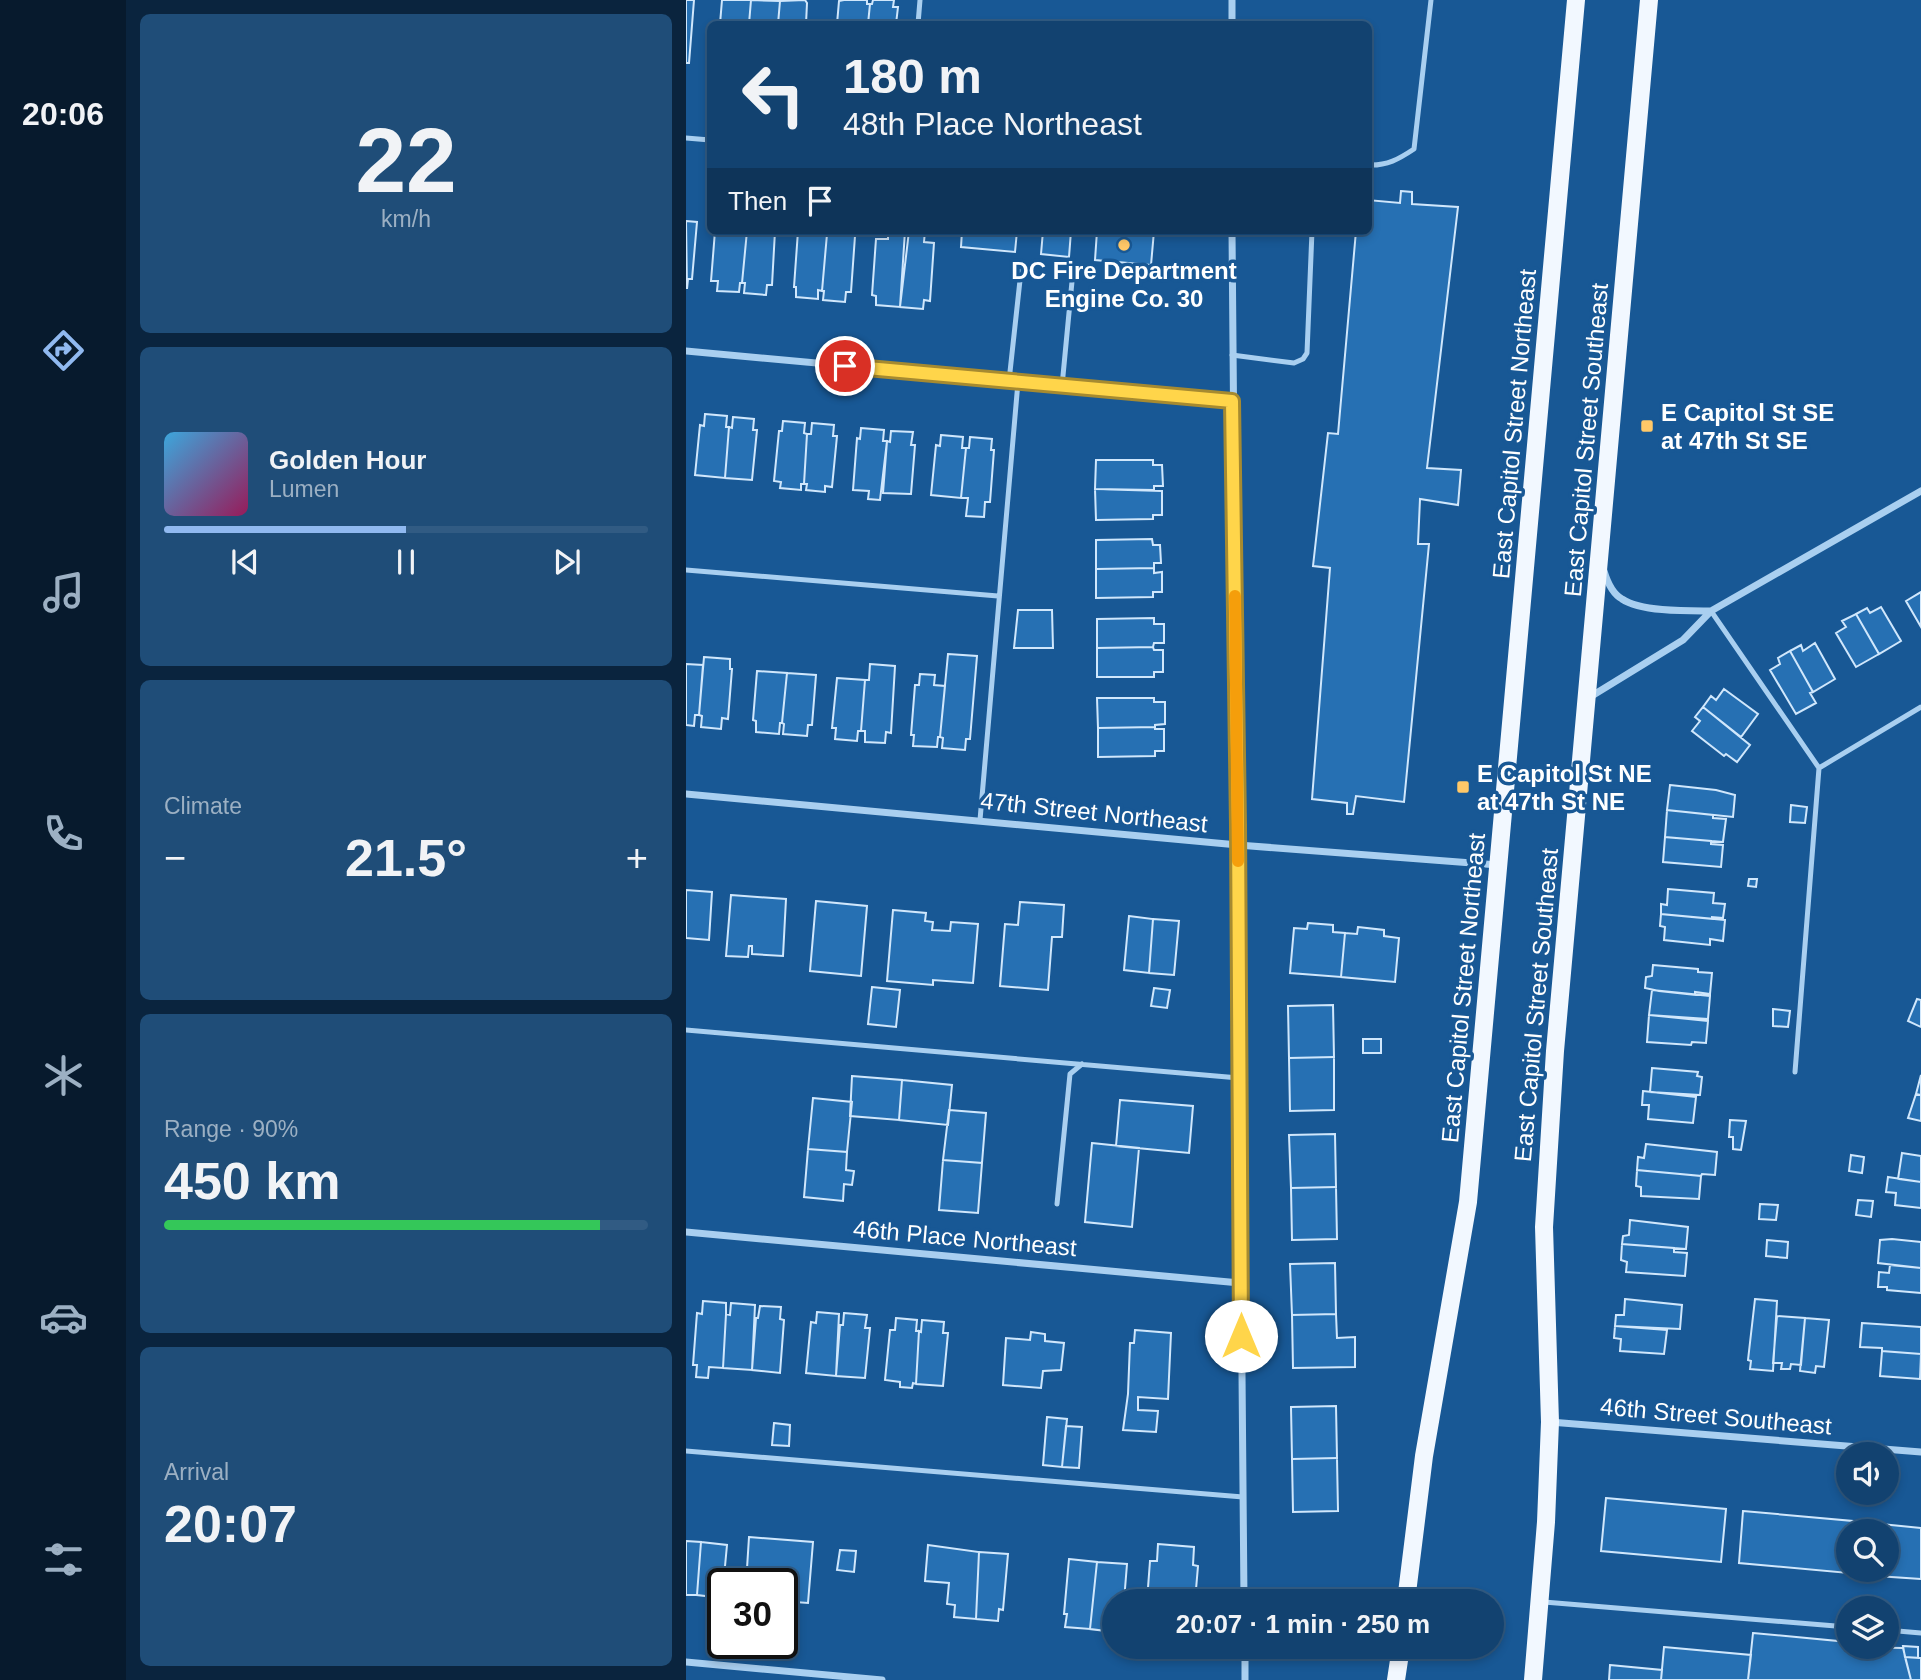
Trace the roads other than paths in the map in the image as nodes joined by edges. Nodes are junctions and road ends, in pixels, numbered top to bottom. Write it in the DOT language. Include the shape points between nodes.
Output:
graph roads {
  1 [pos="920,0"];
  2 [pos="1232,0"];
  3 [pos="1432,0"];
  4 [pos="1576,0"];
  5 [pos="1649,0"];
  6 [pos="918,21"];
  7 [pos="1233,21"];
  8 [pos="686,138"];
  9 [pos="707,140"];
  10 [pos="1372,165"];
  11 [pos="1232,235"];
  12 [pos="1312,235"];
  13 [pos="1021,271"];
  14 [pos="1073,271"];
  15 [pos="686,351"];
  16 [pos="1232,355"];
  17 [pos="1009,381"];
  18 [pos="1018,382"];
  19 [pos="1062,386"];
  20 [pos="1232,401"];
  21 [pos="1921,491"];
  22 [pos="1600,556"];
  23 [pos="686,570"];
  24 [pos="998,596"];
  25 [pos="1712,611"];
  26 [pos="1587,700"];
  27 [pos="1921,707"];
  28 [pos="1819,768"];
  29 [pos="686,794"];
  30 [pos="979,820"];
  31 [pos="1238,845"];
  32 [pos="1499,865"];
  33 [pos="686,1030"];
  34 [pos="1082,1064"];
  35 [pos="1795,1072"];
  36 [pos="1239,1078"];
  37 [pos="1057,1204"];
  38 [pos="686,1232"];
  39 [pos="1240,1283"];
  40 [pos="1549,1422"];
  41 [pos="686,1451"];
  42 [pos="1921,1452"];
  43 [pos="1242,1497"];
  44 [pos="1244,1589"];
  45 [pos="1407,1589"];
  46 [pos="1540,1602"];
  47 [pos="1836,1626"];
  48 [pos="1899,1631"];
  49 [pos="1921,1633"];
  50 [pos="1245,1659"];
  51 [pos="1399,1659"];
  52 [pos="686,1662"];
  53 [pos="882,1680"];
  54 [pos="1245,1680"];
  55 [pos="1396,1680"];
  56 [pos="1533,1680"];
  1 -- 6 [label="lane"];
  2 -- 7 [label="street"];
  3 -- 10 [label="lane" via="1414,149 1398,160"];
  4 -- 32 [label="main road, East Capitol Street Northeast"];
  5 -- 22 [label="main road, East Capitol Street Southeast"];
  8 -- 9 [label="lane"];
  11 -- 16 [label="street"];
  12 -- 16 [label="lane" via="1303,359 1294,363"];
  13 -- 17 [label="lane"];
  14 -- 19 [label="lane"];
  15 -- 17 [label="street"];
  16 -- 20 [label="street"];
  17 -- 18 [label="street"];
  18 -- 19 [label="street"];
  18 -- 24 [label="lane"];
  19 -- 20 [label="street"];
  20 -- 31 [label="street"];
  21 -- 25 [label="street"];
  22 -- 25 [label="street" via="1607,581 1621,599 1674,611"];
  22 -- 26 [label="main road, East Capitol Street Southeast"];
  23 -- 24 [label="lane"];
  24 -- 30 [label="lane"];
  25 -- 26 [label="street" via="1683,640"];
  25 -- 28 [label="lane"];
  26 -- 40 [label="main road, East Capitol Street Southeast" via="1544,1227"];
  27 -- 28 [label="lane"];
  28 -- 35 [label="lane"];
  29 -- 30 [label="street, 47th Street Northeast"];
  30 -- 31 [label="street, 47th Street Northeast"];
  31 -- 32 [label="street, 47th Street Northeast"];
  31 -- 36 [label="street"];
  32 -- 45 [label="main road, East Capitol Street Northeast" via="1468,1202 1424,1456"];
  33 -- 34 [label="lane"];
  34 -- 36 [label="lane"];
  34 -- 37 [label="lane" via="1070,1074"];
  36 -- 39 [label="street"];
  38 -- 39 [label="street, 46th Place Northeast"];
  39 -- 43 [label="street"];
  40 -- 42 [label="street, 46th Street Southeast"];
  40 -- 46 [label="main road, East Capitol Street Southeast"];
  41 -- 43 [label="lane"];
  43 -- 44 [label="street"];
  46 -- 47 [label="lane"];
  46 -- 56 [label="main road, East Capitol Street Southeast"];
  48 -- 49 [label="lane"];
  50 -- 54 [label="street"];
  51 -- 55 [label="main road"];
  52 -- 53 [label="street"];
}
